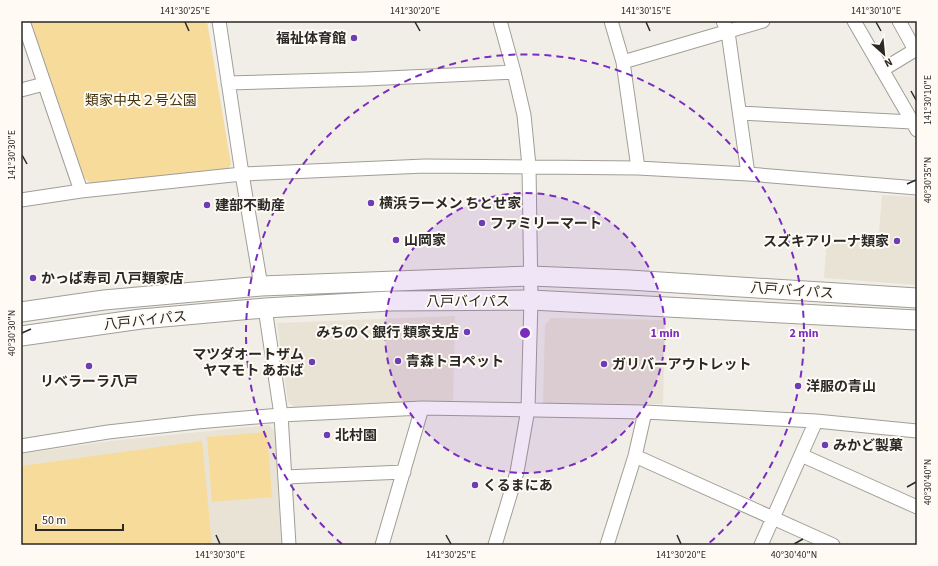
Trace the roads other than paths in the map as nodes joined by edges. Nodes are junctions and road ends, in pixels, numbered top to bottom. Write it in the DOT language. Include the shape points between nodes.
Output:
graph roads {
  1 [pos="23,21"];
  2 [pos="218,21"];
  3 [pos="500,21"];
  4 [pos="611,21"];
  5 [pos="763,21"];
  6 [pos="854,21"];
  7 [pos="899,21"];
  8 [pos="726,26"];
  9 [pos="624,62"];
  10 [pos="882,70"];
  11 [pos="514,72"];
  12 [pos="228,83"];
  13 [pos="44,84"];
  14 [pos="21,90"];
  15 [pos="740,113"];
  16 [pos="914,126"];
  17 [pos="529,166"];
  18 [pos="638,168"];
  19 [pos="242,174"];
  20 [pos="748,174"];
  21 [pos="917,188"];
  22 [pos="81,191"];
  23 [pos="21,200"];
  24 [pos="531,276"];
  25 [pos="261,286"];
  26 [pos="917,298"];
  27 [pos="531,300"];
  28 [pos="265,308"];
  29 [pos="21,312"];
  30 [pos="917,320"];
  31 [pos="21,336"];
  32 [pos="422,408"];
  33 [pos="528,409"];
  34 [pos="645,412"];
  35 [pos="281,415"];
  36 [pos="816,422"];
  37 [pos="917,431"];
  38 [pos="21,446"];
  39 [pos="635,456"];
  40 [pos="801,456"];
  41 [pos="404,472"];
  42 [pos="285,477"];
  43 [pos="917,507"];
  44 [pos="773,519"];
  45 [pos="289,545"];
  46 [pos="382,545"];
  47 [pos="495,545"];
  48 [pos="607,545"];
  49 [pos="761,545"];
  50 [pos="834,545"];
  1 -- 13 [label="street"];
  2 -- 12 [label="street"];
  3 -- 11 [label="street"];
  4 -- 9 [label="street"];
  5 -- 8 [label="street"];
  6 -- 10 [label="street"];
  7 -- 10 [label="street" via="915,50"];
  8 -- 9 [label="street"];
  8 -- 15 [label="street"];
  9 -- 18 [label="street"];
  10 -- 16 [label="street"];
  11 -- 12 [label="street"];
  11 -- 17 [label="street" via="524,115"];
  12 -- 19 [label="street"];
  13 -- 14 [label="street"];
  13 -- 22 [label="street"];
  15 -- 16 [label="street"];
  15 -- 20 [label="street"];
  17 -- 18 [label="street"];
  17 -- 19 [label="street" via="425,166"];
  17 -- 24 [label="street"];
  18 -- 20 [label="street"];
  19 -- 22 [label="street"];
  19 -- 25 [label="street"];
  20 -- 21 [label="street"];
  22 -- 23 [label="street"];
  24 -- 25 [label="highway, 八戸バイパス"];
  24 -- 26 [label="highway, 八戸バイパス"];
  24 -- 27 [label="street"];
  25 -- 29 [label="highway, 八戸バイパス" via="104,300"];
  27 -- 28 [label="highway, 八戸バイパス" via="390,301"];
  27 -- 30 [label="highway, 八戸バイパス"];
  27 -- 33 [label="street"];
  28 -- 31 [label="highway, 八戸バイパス" via="141,319"];
  28 -- 35 [label="street"];
  32 -- 33 [label="street"];
  32 -- 35 [label="street"];
  32 -- 41 [label="street"];
  33 -- 34 [label="street"];
  33 -- 47 [label="street" via="517,472"];
  34 -- 36 [label="street"];
  34 -- 39 [label="street"];
  35 -- 38 [label="street" via="108,432"];
  35 -- 42 [label="street"];
  36 -- 37 [label="street"];
  36 -- 40 [label="street"];
  39 -- 44 [label="street"];
  39 -- 48 [label="street"];
  40 -- 43 [label="street"];
  40 -- 44 [label="street"];
  41 -- 42 [label="street"];
  41 -- 46 [label="street"];
  42 -- 45 [label="street"];
  44 -- 49 [label="street"];
  44 -- 50 [label="street"];
}
